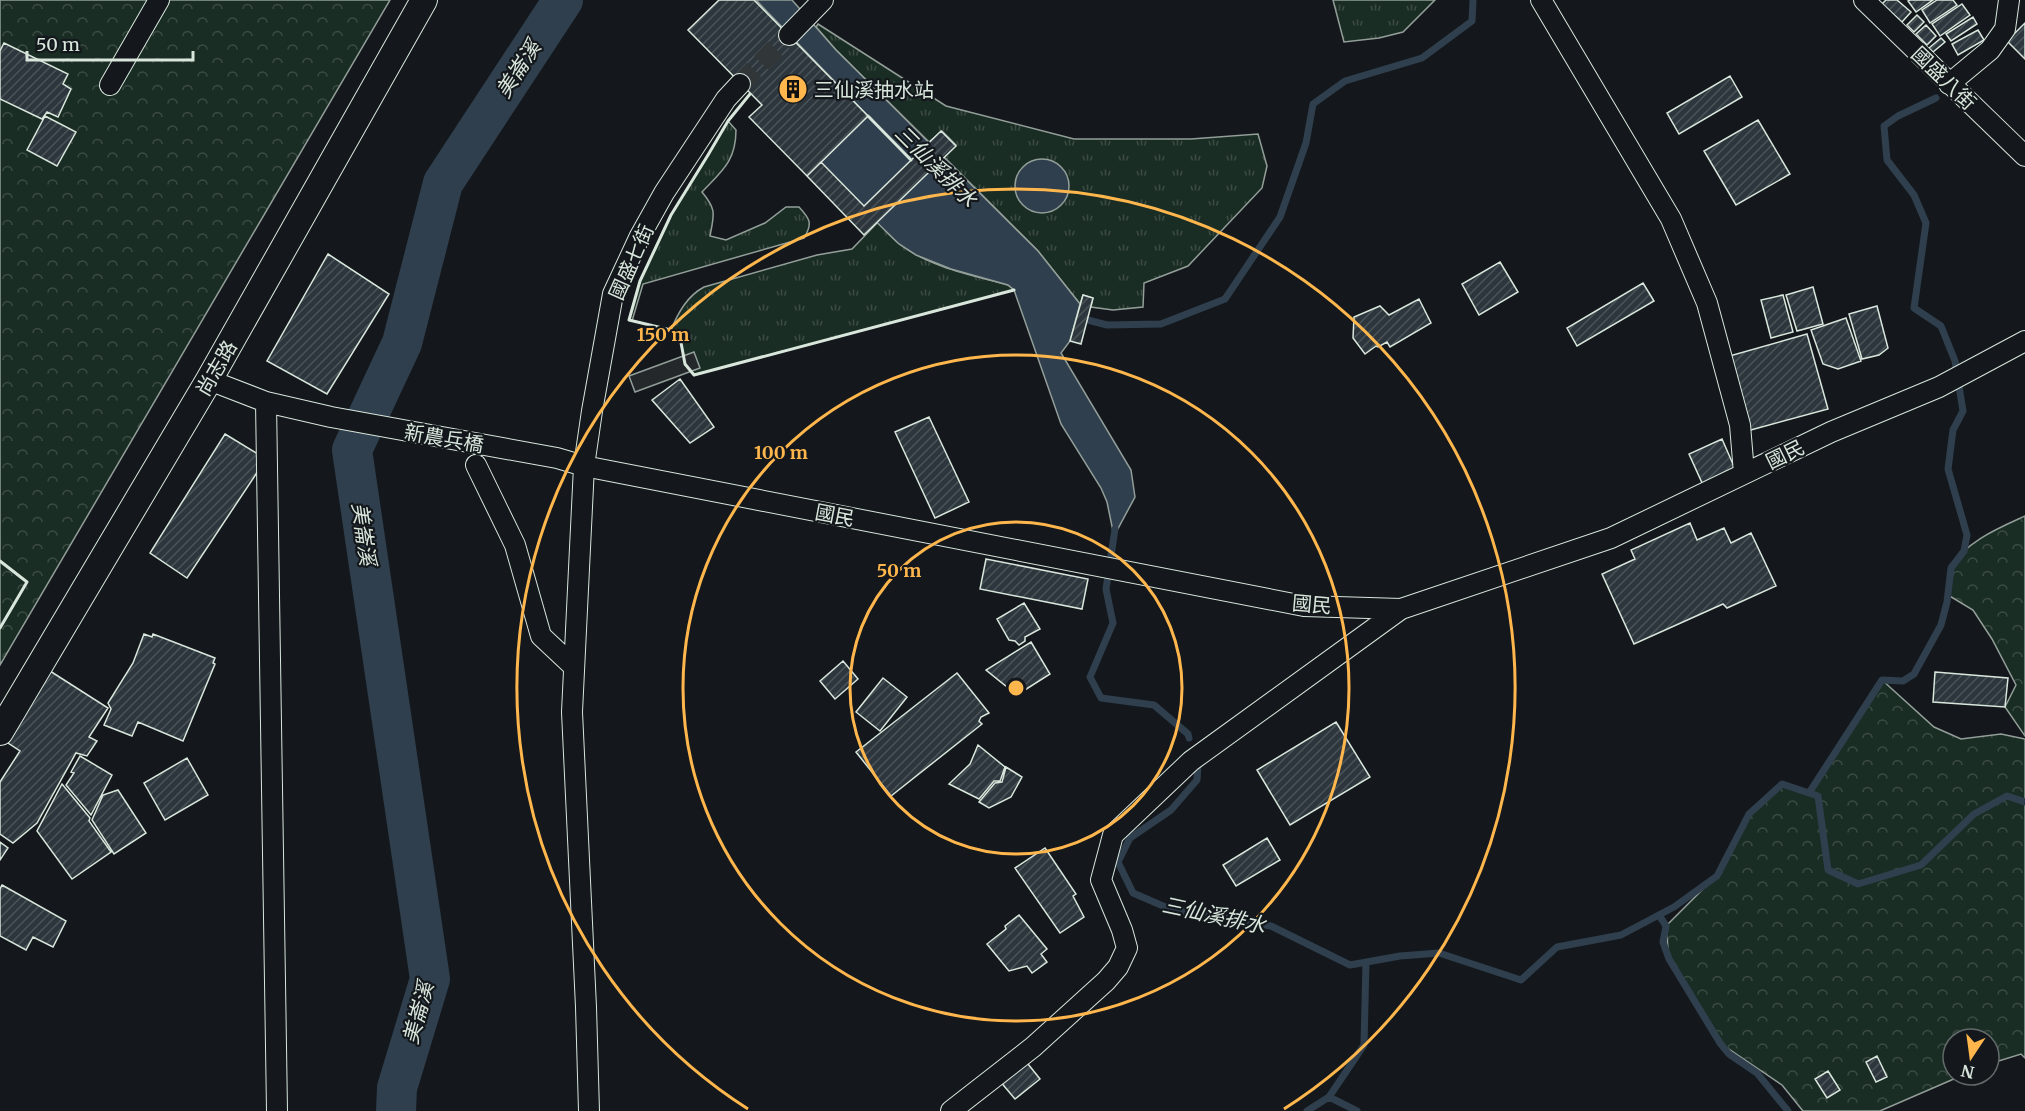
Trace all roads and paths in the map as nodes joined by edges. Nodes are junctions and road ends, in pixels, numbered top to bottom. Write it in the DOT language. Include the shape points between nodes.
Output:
graph roads {
  1 [pos="159,0"];
  2 [pos="424,0"];
  3 [pos="823,0"];
  4 [pos="1541,0"];
  5 [pos="1863,0"];
  6 [pos="2009,0"];
  7 [pos="789,35"];
  8 [pos="740,84"];
  9 [pos="1949,84"];
  10 [pos="110,85"];
  11 [pos="2025,156"];
  12 [pos="2025,341"];
  13 [pos="209,380"];
  14 [pos="266,402"];
  15 [pos="557,458"];
  16 [pos="476,465"];
  17 [pos="584,466"];
  18 [pos="1744,473"];
  19 [pos="1401,609"];
  20 [pos="573,666"];
  21 [pos="0,732"];
  22 [pos="277,1111"];
  23 [pos="589,1111"];
  24 [pos="951,1111"];
  1 -- 10 [label="street"];
  2 -- 13 [label="street, 尚志路"];
  3 -- 7 [label="street"];
  4 -- 18 [label="street" via="1671,219 1707,303 1740,425"];
  5 -- 9 [label="street, 國盛八街"];
  6 -- 9 [label="street" via="2005,29 1990,50"];
  8 -- 17 [label="street, 國盛七街" via="664,193 614,294"];
  9 -- 11 [label="street, 國盛八街"];
  12 -- 18 [label="street, 國民" via="1939,387"];
  13 -- 14 [label="street, 新農兵橋"];
  13 -- 21 [label="street, 尚志路"];
  14 -- 15 [label="street, 新農兵橋"];
  14 -- 22 [label="street"];
  15 -- 17 [label="street, 國民"];
  16 -- 20 [label="street" via="515,544 541,636"];
  17 -- 19 [label="street, 國民" via="1304,606"];
  17 -- 20 [label="street, 國盛七街"];
  18 -- 19 [label="street, 國民" via="1611,538"];
  19 -- 24 [label="street" via="1191,761 1113,835 1101,880 1127,948 1118,967 1033,1047"];
  20 -- 23 [label="street, 國盛七街"];
}
